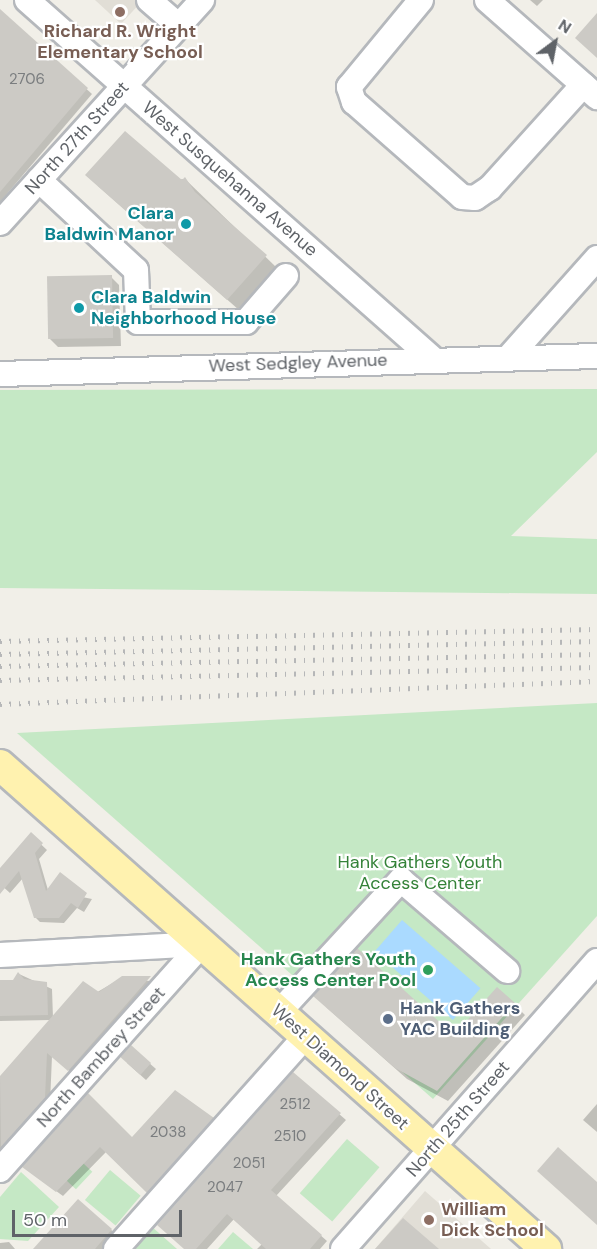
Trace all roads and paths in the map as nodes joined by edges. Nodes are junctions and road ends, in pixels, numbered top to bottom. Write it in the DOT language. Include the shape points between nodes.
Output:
graph roads {
  1 [pos="27,0"];
  2 [pos="149,0"];
  3 [pos="202,0"];
  4 [pos="421,0"];
  5 [pos="487,0"];
  6 [pos="179,26"];
  7 [pos="124,86"];
  8 [pos="590,91"];
  9 [pos="39,180"];
  10 [pos="0,223"];
  11 [pos="597,258"];
  12 [pos="286,276"];
  13 [pos="597,356"];
  14 [pos="508,358"];
  15 [pos="433,359"];
  16 [pos="0,374"];
  17 [pos="0,765"];
  18 [pos="202,944"];
  19 [pos="0,955"];
  20 [pos="597,961"];
  21 [pos="507,971"];
  22 [pos="279,1012"];
  23 [pos="306,1036"];
  24 [pos="432,1148"];
  25 [pos="0,1170"];
  26 [pos="116,1249"];
  27 [pos="343,1249"];
  28 [pos="546,1249"];
  1 -- 7 [label="street, West Susquehanna Avenue"];
  2 -- 6 [label="street"];
  3 -- 6 [label="street, North 27th Street"];
  4 -- 8 [label="street" via="349,87 354,102 462,197 475,198 490,188"];
  5 -- 8 [label="street"];
  6 -- 7 [label="street, North 27th Street"];
  7 -- 9 [label="street, North 27th Street"];
  7 -- 15 [label="street, West Susquehanna Avenue"];
  9 -- 10 [label="street, North 27th Street"];
  9 -- 12 [label="street" via="136,270 138,322 246,322"];
  11 -- 14 [label="street"];
  13 -- 14 [label="street, West Sedgley Avenue"];
  14 -- 15 [label="street, West Sedgley Avenue"];
  15 -- 16 [label="street, West Sedgley Avenue"];
  17 -- 18 [label="main road, West Diamond Street"];
  18 -- 19 [label="street"];
  18 -- 22 [label="main road, West Diamond Street"];
  18 -- 25 [label="street, North Bambrey Street"];
  20 -- 24 [label="street, North 25th Street"];
  21 -- 22 [label="street" via="401,880"];
  22 -- 23 [label="main road, West Diamond Street"];
  23 -- 24 [label="main road, West Diamond Street"];
  23 -- 26 [label="street"];
  24 -- 27 [label="street, North 25th Street"];
  24 -- 28 [label="main road, West Diamond Street"];
}
